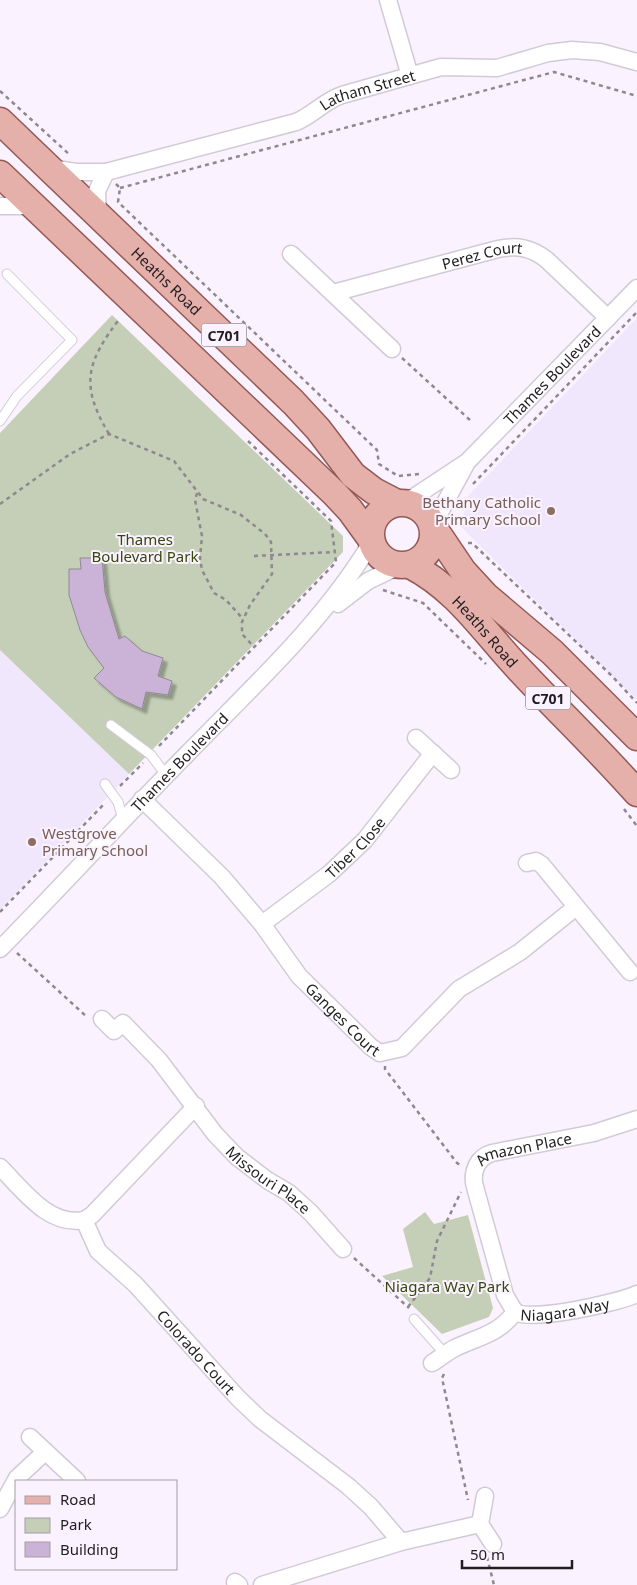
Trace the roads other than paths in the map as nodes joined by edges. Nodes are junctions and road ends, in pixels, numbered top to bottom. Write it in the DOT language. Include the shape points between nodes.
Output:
graph roads {
  1 [pos="388,0"];
  2 [pos="637,62"];
  3 [pos="410,76"];
  4 [pos="0,120"];
  5 [pos="48,167"];
  6 [pos="106,172"];
  7 [pos="0,174"];
  8 [pos="0,206"];
  9 [pos="34,206"];
  10 [pos="98,216"];
  11 [pos="291,254"];
  12 [pos="7,274"];
  13 [pos="637,288"];
  14 [pos="332,292"];
  15 [pos="608,318"];
  16 [pos="392,349"];
  17 [pos="0,421"];
  18 [pos="467,462"];
  19 [pos="401,503"];
  20 [pos="433,526"];
  21 [pos="371,541"];
  22 [pos="405,566"];
  23 [pos="318,620"];
  24 [pos="111,725"];
  25 [pos="637,737"];
  26 [pos="416,738"];
  27 [pos="432,753"];
  28 [pos="451,770"];
  29 [pos="166,775"];
  30 [pos="105,784"];
  31 [pos="637,793"];
  32 [pos="142,799"];
  33 [pos="123,819"];
  34 [pos="528,863"];
  35 [pos="576,907"];
  36 [pos="262,924"];
  37 [pos="7,949"];
  38 [pos="629,973"];
  39 [pos="95,1019"];
  40 [pos="196,1106"];
  41 [pos="637,1119"];
  42 [pos="0,1167"];
  43 [pos="84,1220"];
  44 [pos="347,1250"];
  45 [pos="637,1294"];
  46 [pos="515,1312"];
  47 [pos="414,1319"];
  48 [pos="438,1359"];
  49 [pos="30,1437"];
  50 [pos="44,1452"];
  51 [pos="16,1480"];
  52 [pos="76,1480"];
  53 [pos="15,1482"];
  54 [pos="485,1496"];
  55 [pos="0,1509"];
  56 [pos="473,1525"];
  57 [pos="402,1542"];
  58 [pos="493,1544"];
  59 [pos="262,1585"];
  1 -- 3 [label="street"];
  2 -- 3 [label="street, Latham Street" via="600,52 572,50 548,53 498,68 441,67"];
  3 -- 6 [label="street, Latham Street" via="332,98 296,122"];
  4 -- 5 [label="main road, Heaths Road / C701"];
  5 -- 6 [label="street, Latham Street" via="76,172"];
  5 -- 10 [label="main road, Heaths Road / C701"];
  6 -- 10 [label="street" via="97,192"];
  7 -- 9 [label="main road, C701"];
  8 -- 9 [label="street"];
  9 -- 21 [label="main road, C701" via="334,493"];
  10 -- 19 [label="main road, Heaths Road / C701" via="293,402 353,475 374,491"];
  11 -- 14 [label="street"];
  12 -- 17 [label="lane" via="72,340 17,396"];
  13 -- 15 [label="street, Thames Boulevard"];
  14 -- 15 [label="street, Perez Court" via="498,249 520,247 537,252 547,260"];
  14 -- 16 [label="street"];
  15 -- 18 [label="street, Thames Boulevard"];
  18 -- 19 [label="street, Thames Boulevard"];
  18 -- 20 [label="street, Thames Boulevard"];
  19 -- 20 [label="main road, C701" via="422,510"];
  19 -- 21 [label="main road" via="380,512 374,520"];
  20 -- 22 [label="main road" via="432,546 427,555"];
  20 -- 25 [label="main road, Heaths Road / C701" via="477,587 559,659"];
  21 -- 22 [label="main road, C701" via="383,560"];
  21 -- 23 [label="street, Thames Boulevard" via="355,570"];
  22 -- 23 [label="street, Thames Boulevard" via="368,581"];
  22 -- 31 [label="main road, Heaths Road / C701" via="432,577 460,602"];
  23 -- 29 [label="street, Thames Boulevard"];
  24 -- 29 [label="lane" via="151,755"];
  26 -- 27 [label="street"];
  27 -- 28 [label="street"];
  27 -- 36 [label="street, Tiber Close" via="365,840 329,874"];
  29 -- 32 [label="street, Thames Boulevard"];
  30 -- 33 [label="lane"];
  32 -- 33 [label="street, Thames Boulevard"];
  32 -- 36 [label="street, Ganges Court" via="222,877"];
  33 -- 37 [label="street, Thames Boulevard"];
  34 -- 35 [label="street" via="549,865"];
  35 -- 36 [label="street, Ganges Court" via="520,952 459,989 406,1046 385,1053 371,1047 299,976"];
  35 -- 38 [label="street"];
  39 -- 40 [label="street, Missouri Place" via="114,1031 123,1022"];
  40 -- 43 [label="street"];
  40 -- 44 [label="street, Missouri Place" via="215,1134 237,1157 289,1193"];
  41 -- 46 [label="street, Amazon Place" via="594,1133 487,1154 479,1161 474,1172 474,1188 505,1295"];
  42 -- 43 [label="street" via="55,1218 71,1222"];
  43 -- 57 [label="street, Colorado Court" via="98,1251 135,1284 238,1398 348,1486"];
  45 -- 46 [label="street, Niagara Way" via="602,1305 532,1316"];
  46 -- 48 [label="street, Niagara Way" via="492,1334"];
  47 -- 48 [label="lane"];
  49 -- 50 [label="street"];
  50 -- 51 [label="street"];
  50 -- 52 [label="street"];
  53 -- 55 [label="street"];
  54 -- 56 [label="street"];
  56 -- 57 [label="street"];
  56 -- 58 [label="street"];
  57 -- 59 [label="street"];
}
